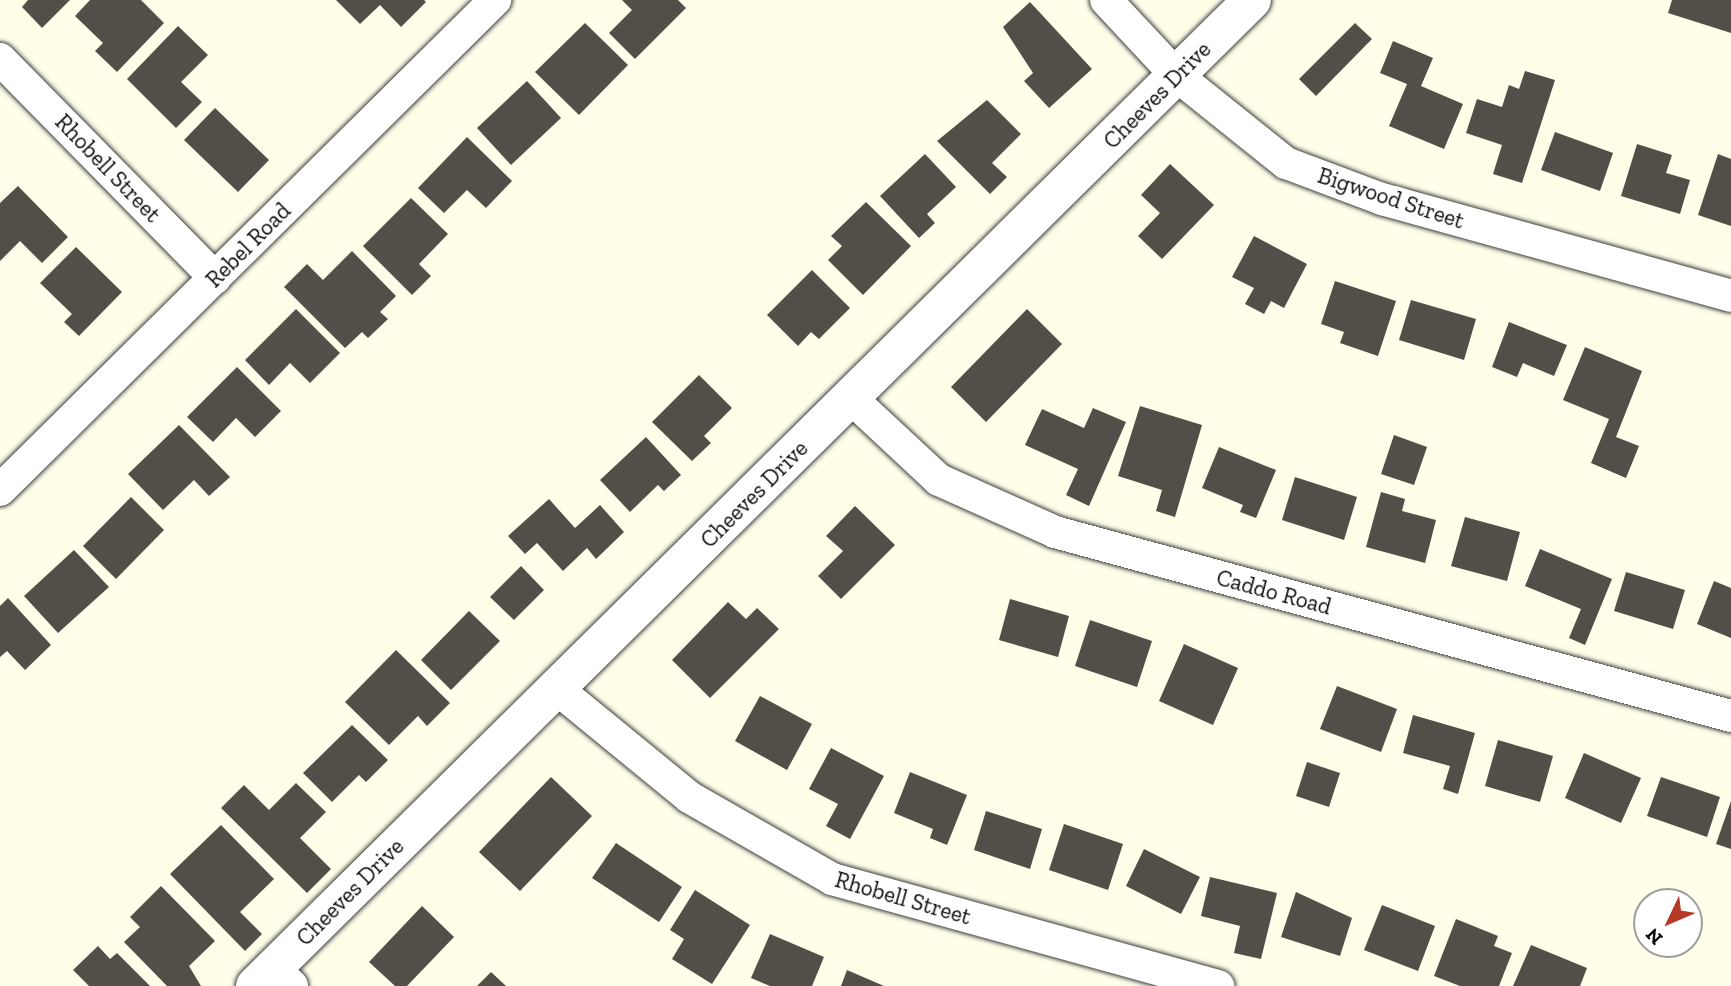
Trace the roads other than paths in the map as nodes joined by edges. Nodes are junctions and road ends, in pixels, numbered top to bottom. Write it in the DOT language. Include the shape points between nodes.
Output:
graph roads {
  1 [pos="495,0"];
  2 [pos="1105,0"];
  3 [pos="1252,0"];
  4 [pos="0,59"];
  5 [pos="1176,75"];
  6 [pos="215,278"];
  7 [pos="1731,296"];
  8 [pos="851,398"];
  9 [pos="0,490"];
  10 [pos="556,688"];
  11 [pos="1731,716"];
  12 [pos="273,980"];
  13 [pos="1218,986"];
  1 -- 6 [label="street, Rebel Road"];
  2 -- 5 [label="street, Bigwood Street"];
  3 -- 5 [label="street, Cheeves Drive"];
  4 -- 6 [label="street, Rhobell Street"];
  5 -- 7 [label="street, Bigwood Street" via="1286,163 1382,199"];
  5 -- 8 [label="street, Cheeves Drive"];
  6 -- 9 [label="street, Rebel Road"];
  8 -- 10 [label="street, Cheeves Drive"];
  8 -- 11 [label="street, Caddo Road" via="939,480 1055,532"];
  10 -- 12 [label="street, Cheeves Drive"];
  10 -- 13 [label="street, Rhobell Street" via="689,797 832,879"];
}
